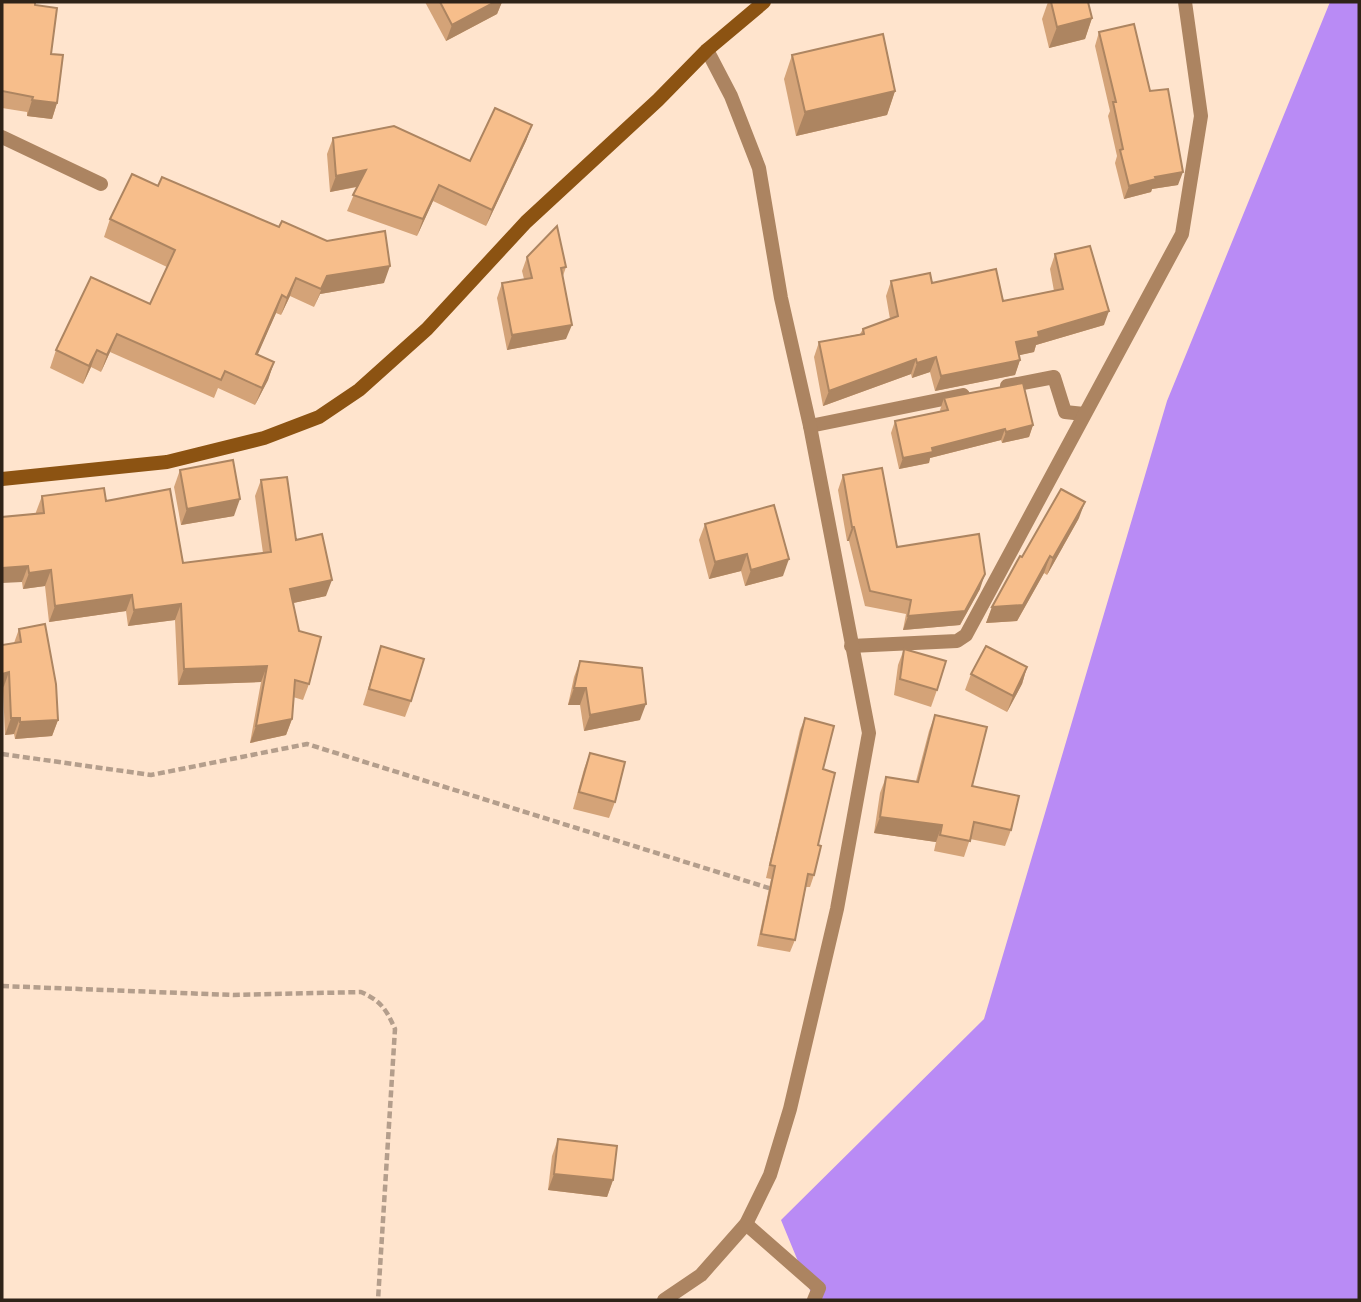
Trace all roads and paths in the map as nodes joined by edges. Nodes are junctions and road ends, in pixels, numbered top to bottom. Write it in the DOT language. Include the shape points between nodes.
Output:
graph roads {
  1 [pos="764,2"];
  2 [pos="1185,2"];
  3 [pos="707,50"];
  4 [pos="2,137"];
  5 [pos="101,184"];
  6 [pos="999,388"];
  7 [pos="972,393"];
  8 [pos="1084,414"];
  9 [pos="810,426"];
  10 [pos="2,479"];
  11 [pos="851,646"];
  12 [pos="2,754"];
  13 [pos="784,893"];
  14 [pos="2,986"];
  15 [pos="746,1224"];
  16 [pos="378,1300"];
  17 [pos="664,1300"];
  18 [pos="814,1300"];
  1 -- 3 [label="main road"];
  2 -- 8 [label="street" via="1201,116 1182,234"];
  3 -- 9 [label="street" via="759,168 781,298"];
  3 -- 10 [label="main road" via="526,222 427,329 359,390 319,417 264,438 167,462"];
  4 -- 5 [label="street"];
  6 -- 8 [label="street" via="1054,377 1065,412"];
  7 -- 9 [label="street"];
  8 -- 11 [label="street" via="966,635 957,641"];
  9 -- 11 [label="street"];
  11 -- 15 [label="street" via="869,733 837,909 790,1109 770,1175"];
  12 -- 13 [label="path" via="151,775 307,744"];
  14 -- 16 [label="path" via="233,995 361,992 377,999 395,1029"];
  15 -- 17 [label="street" via="701,1275"];
  15 -- 18 [label="street" via="819,1288"];
}
